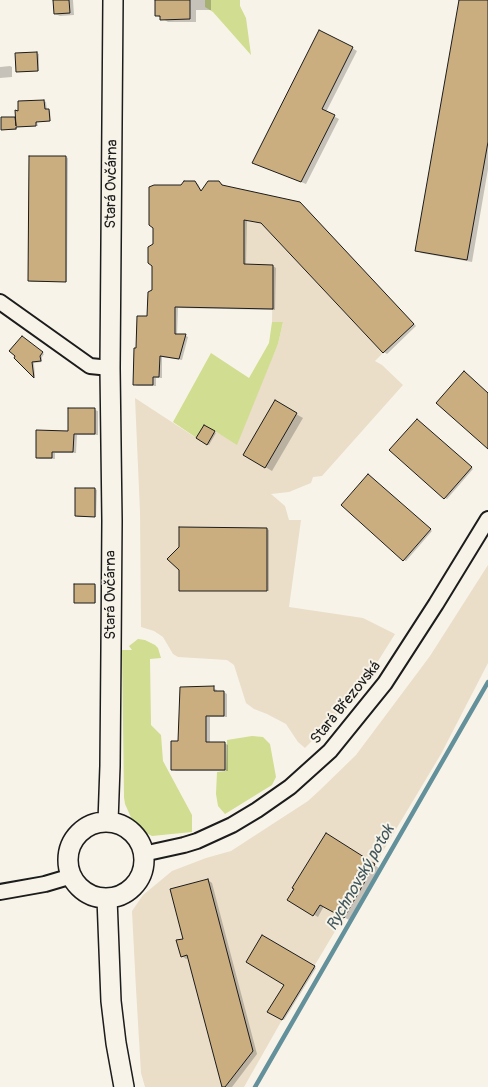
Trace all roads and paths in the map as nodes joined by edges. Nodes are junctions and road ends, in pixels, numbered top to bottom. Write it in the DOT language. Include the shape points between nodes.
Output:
graph roads {
  1 [pos="113,0"];
  2 [pos="0,302"];
  3 [pos="110,368"];
  4 [pos="488,519"];
  5 [pos="108,822"];
  6 [pos="143,854"];
  7 [pos="72,876"];
  8 [pos="0,892"];
  9 [pos="107,898"];
  10 [pos="124,1087"];
  1 -- 3 [label="main road, Stará Ovčárna"];
  2 -- 3 [label="street" via="90,366"];
  3 -- 5 [label="main road, Stará Ovčárna"];
  4 -- 6 [label="street, Stará Březovská" via="386,683 330,751 290,787 232,824 197,841"];
  5 -- 6 [label="main road" via="132,833"];
  5 -- 7 [label="main road" via="88,827 73,841 68,856"];
  6 -- 9 [label="main road" via="142,870 135,884 123,894"];
  7 -- 8 [label="street"];
  7 -- 9 [label="main road" via="85,891"];
  9 -- 10 [label="main road" via="111,1001"];
}
